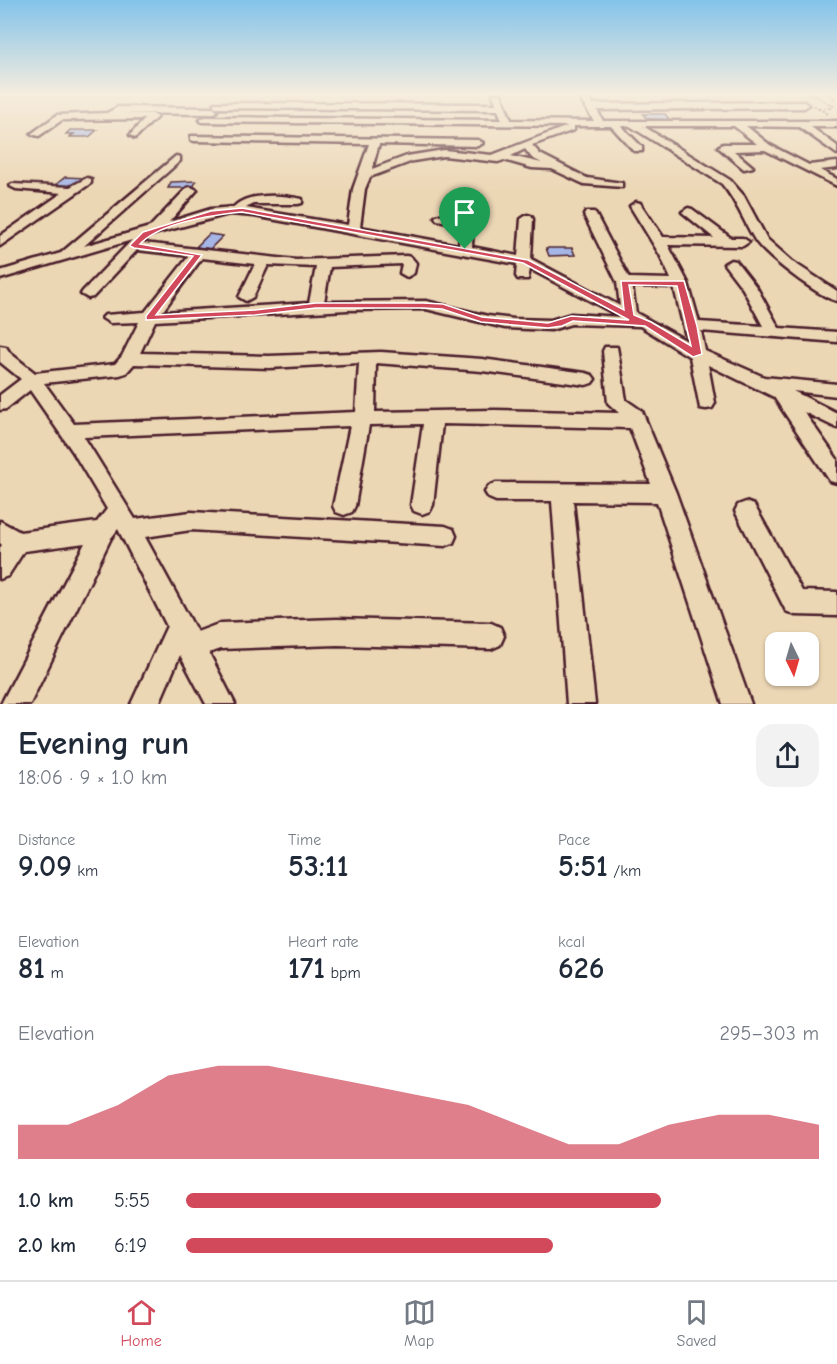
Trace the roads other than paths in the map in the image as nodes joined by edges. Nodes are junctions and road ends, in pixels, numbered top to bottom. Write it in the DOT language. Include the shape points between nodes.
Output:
graph roads {
  1 [pos="46,127"];
  2 [pos="143,127"];
  3 [pos="201,127"];
  4 [pos="575,127"];
  5 [pos="617,127"];
  6 [pos="637,127"];
  7 [pos="736,127"];
  8 [pos="760,127"];
  9 [pos="805,127"];
  10 [pos="36,134"];
  11 [pos="135,135"];
  12 [pos="459,142"];
  13 [pos="478,142"];
  14 [pos="825,142"];
  15 [pos="837,142"];
  16 [pos="374,144"];
  17 [pos="526,144"];
  18 [pos="767,147"];
  19 [pos="638,149"];
  20 [pos="837,151"];
  21 [pos="503,156"];
  22 [pos="411,158"];
  23 [pos="176,159"];
  24 [pos="837,165"];
  25 [pos="748,166"];
  26 [pos="821,167"];
  27 [pos="558,168"];
  28 [pos="807,168"];
  29 [pos="365,176"];
  30 [pos="87,181"];
  31 [pos="837,183"];
  32 [pos="618,185"];
  33 [pos="16,186"];
  34 [pos="191,190"];
  35 [pos="73,191"];
  36 [pos="298,201"];
  37 [pos="636,206"];
  38 [pos="238,210"];
  39 [pos="688,212"];
  40 [pos="590,215"];
  41 [pos="441,217"];
  42 [pos="527,219"];
  43 [pos="354,229"];
  44 [pos="150,232"];
  45 [pos="659,241"];
  46 [pos="0,242"];
  47 [pos="728,242"];
  48 [pos="743,242"];
  49 [pos="134,246"];
  50 [pos="465,249"];
  51 [pos="198,255"];
  52 [pos="64,257"];
  53 [pos="525,261"];
  54 [pos="263,262"];
  55 [pos="324,263"];
  56 [pos="731,264"];
  57 [pos="407,273"];
  58 [pos="0,275"];
  59 [pos="522,276"];
  60 [pos="624,282"];
  61 [pos="681,283"];
  62 [pos="88,294"];
  63 [pos="246,297"];
  64 [pos="837,297"];
  65 [pos="316,305"];
  66 [pos="629,317"];
  67 [pos="110,318"];
  68 [pos="149,318"];
  69 [pos="648,324"];
  70 [pos="693,326"];
  71 [pos="773,331"];
  72 [pos="837,337"];
  73 [pos="0,351"];
  74 [pos="610,351"];
  75 [pos="697,354"];
  76 [pos="368,357"];
  77 [pos="129,358"];
  78 [pos="32,379"];
  79 [pos="586,379"];
  80 [pos="758,381"];
  81 [pos="837,390"];
  82 [pos="781,393"];
  83 [pos="706,403"];
  84 [pos="0,404"];
  85 [pos="433,417"];
  86 [pos="363,420"];
  87 [pos="636,421"];
  88 [pos="837,421"];
  89 [pos="70,431"];
  90 [pos="837,475"];
  91 [pos="496,492"];
  92 [pos="562,493"];
  93 [pos="665,493"];
  94 [pos="422,505"];
  95 [pos="344,506"];
  96 [pos="746,511"];
  97 [pos="125,520"];
  98 [pos="103,531"];
  99 [pos="8,536"];
  100 [pos="445,536"];
  101 [pos="0,568"];
  102 [pos="837,604"];
  103 [pos="491,636"];
  104 [pos="185,638"];
  105 [pos="15,704"];
  106 [pos="145,704"];
  107 [pos="220,704"];
  108 [pos="581,704"];
  109 [pos="737,704"];
  1 -- 10 [label="street"];
  2 -- 11 [label="street"];
  3 -- 16 [label="street" via="194,138"];
  4 -- 17 [label="street"];
  5 -- 19 [label="street"];
  6 -- 64 [label="street" via="726,182 762,241 788,265"];
  7 -- 18 [label="street"];
  8 -- 26 [label="street"];
  9 -- 14 [label="street"];
  12 -- 13 [label="street"];
  12 -- 16 [label="street"];
  12 -- 21 [label="street"];
  14 -- 15 [label="street"];
  14 -- 20 [label="street"];
  16 -- 22 [label="street"];
  16 -- 29 [label="street"];
  17 -- 21 [label="street"];
  17 -- 27 [label="street" via="536,156"];
  18 -- 25 [label="street" via="721,145"];
  18 -- 28 [label="street"];
  21 -- 22 [label="street" via="498,159 444,153"];
  21 -- 27 [label="street"];
  22 -- 29 [label="street"];
  23 -- 52 [label="street"];
  24 -- 26 [label="street"];
  26 -- 28 [label="street"];
  27 -- 32 [label="street" via="584,181"];
  28 -- 31 [label="street"];
  29 -- 43 [label="street" via="359,189"];
  30 -- 35 [label="street"];
  33 -- 35 [label="street"];
  34 -- 44 [label="street"];
  35 -- 46 [label="street"];
  36 -- 38 [label="street" via="251,200"];
  37 -- 45 [label="street"];
  38 -- 43 [label="street"];
  38 -- 44 [label="street" via="211,213"];
  39 -- 47 [label="street"];
  40 -- 60 [label="street"];
  41 -- 50 [label="street" via="467,221"];
  42 -- 53 [label="street"];
  43 -- 50 [label="street"];
  44 -- 49 [label="street"];
  44 -- 52 [label="street"];
  45 -- 47 [label="street"];
  45 -- 61 [label="street"];
  47 -- 48 [label="street"];
  49 -- 51 [label="street"];
  49 -- 62 [label="street"];
  50 -- 53 [label="street"];
  51 -- 54 [label="street"];
  51 -- 68 [label="street"];
  52 -- 58 [label="street" via="44,269"];
  53 -- 59 [label="street"];
  53 -- 66 [label="street"];
  54 -- 55 [label="street"];
  54 -- 63 [label="street"];
  55 -- 57 [label="street" via="406,260"];
  55 -- 65 [label="street"];
  56 -- 71 [label="street" via="750,288"];
  60 -- 61 [label="street"];
  60 -- 66 [label="street"];
  61 -- 70 [label="street"];
  65 -- 68 [label="street" via="255,313"];
  65 -- 69 [label="street" via="434,306 481,320 553,326 571,319"];
  66 -- 69 [label="street"];
  67 -- 68 [label="street"];
  68 -- 77 [label="street"];
  69 -- 75 [label="street"];
  70 -- 71 [label="street"];
  70 -- 75 [label="street"];
  71 -- 72 [label="street"];
  73 -- 78 [label="street"];
  74 -- 87 [label="street" via="617,403"];
  75 -- 80 [label="street"];
  75 -- 83 [label="street"];
  76 -- 77 [label="street" via="269,362"];
  76 -- 79 [label="street" via="482,365"];
  76 -- 86 [label="street"];
  77 -- 78 [label="street" via="120,369"];
  78 -- 84 [label="street"];
  78 -- 89 [label="street"];
  80 -- 81 [label="street"];
  80 -- 82 [label="street"];
  82 -- 88 [label="street"];
  82 -- 90 [label="street"];
  85 -- 86 [label="street"];
  85 -- 87 [label="street"];
  85 -- 94 [label="street"];
  86 -- 89 [label="street"];
  86 -- 95 [label="street"];
  87 -- 93 [label="street"];
  89 -- 97 [label="street"];
  91 -- 92 [label="street"];
  92 -- 93 [label="street"];
  92 -- 108 [label="street"];
  93 -- 109 [label="street"];
  96 -- 102 [label="street" via="795,603"];
  97 -- 98 [label="street"];
  97 -- 100 [label="street"];
  97 -- 104 [label="street"];
  98 -- 99 [label="street"];
  98 -- 105 [label="street"];
  99 -- 101 [label="street"];
  103 -- 104 [label="street" via="337,632"];
  104 -- 106 [label="street"];
  104 -- 107 [label="street"];
}
